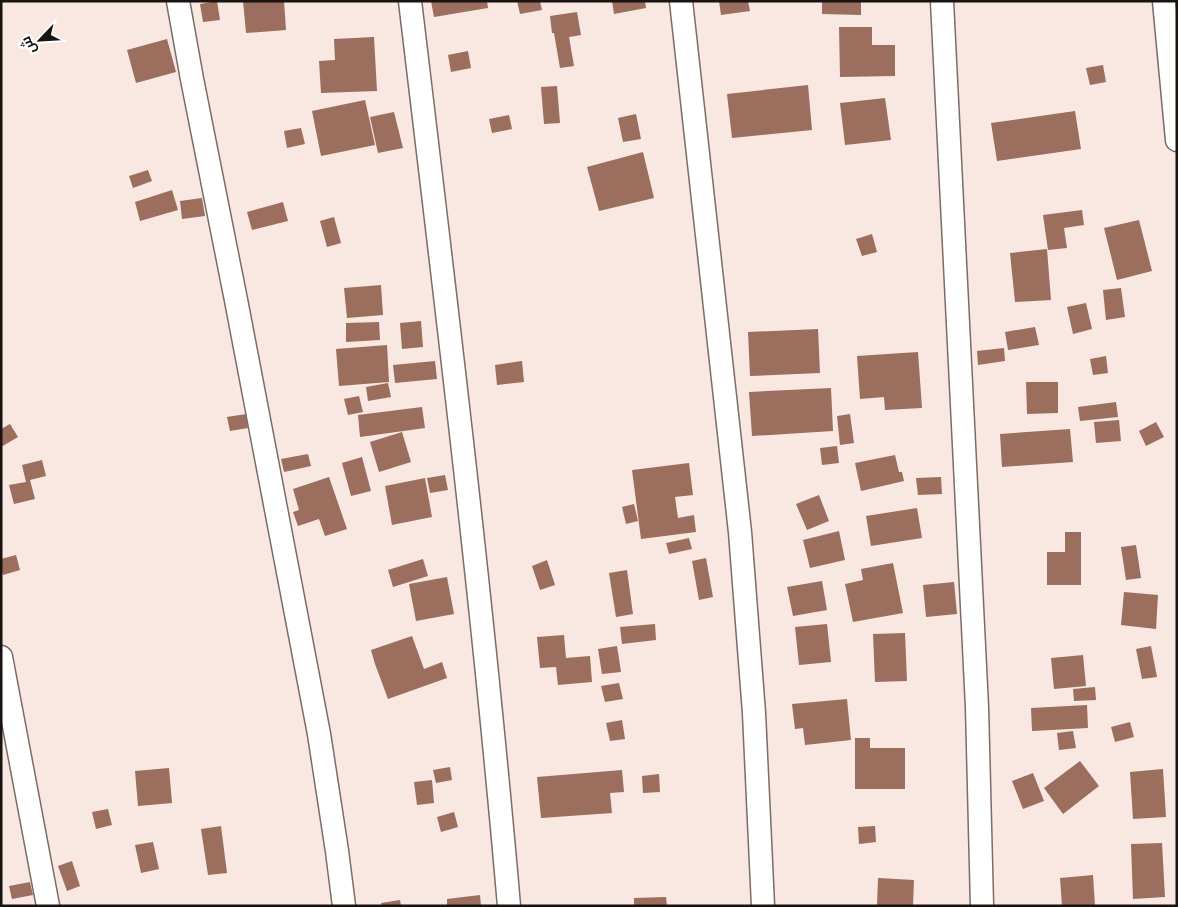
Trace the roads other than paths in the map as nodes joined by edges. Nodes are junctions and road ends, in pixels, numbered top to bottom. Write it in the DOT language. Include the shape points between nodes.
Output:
graph roads {
  1 [pos="178,1"];
  2 [pos="410,1"];
  3 [pos="681,1"];
  4 [pos="942,1"];
  5 [pos="1164,1"];
  6 [pos="1177,140"];
  7 [pos="1,657"];
  8 [pos="48,906"];
  9 [pos="344,906"];
  10 [pos="509,906"];
  11 [pos="763,906"];
  12 [pos="982,906"];
  1 -- 9 [label="street" via="317,725"];
  2 -- 10 [label="street" via="496,751"];
  3 -- 11 [label="street" via="740,532 754,713"];
  4 -- 12 [label="street" via="977,707"];
  5 -- 6 [label="street"];
  7 -- 8 [label="street"];
}
